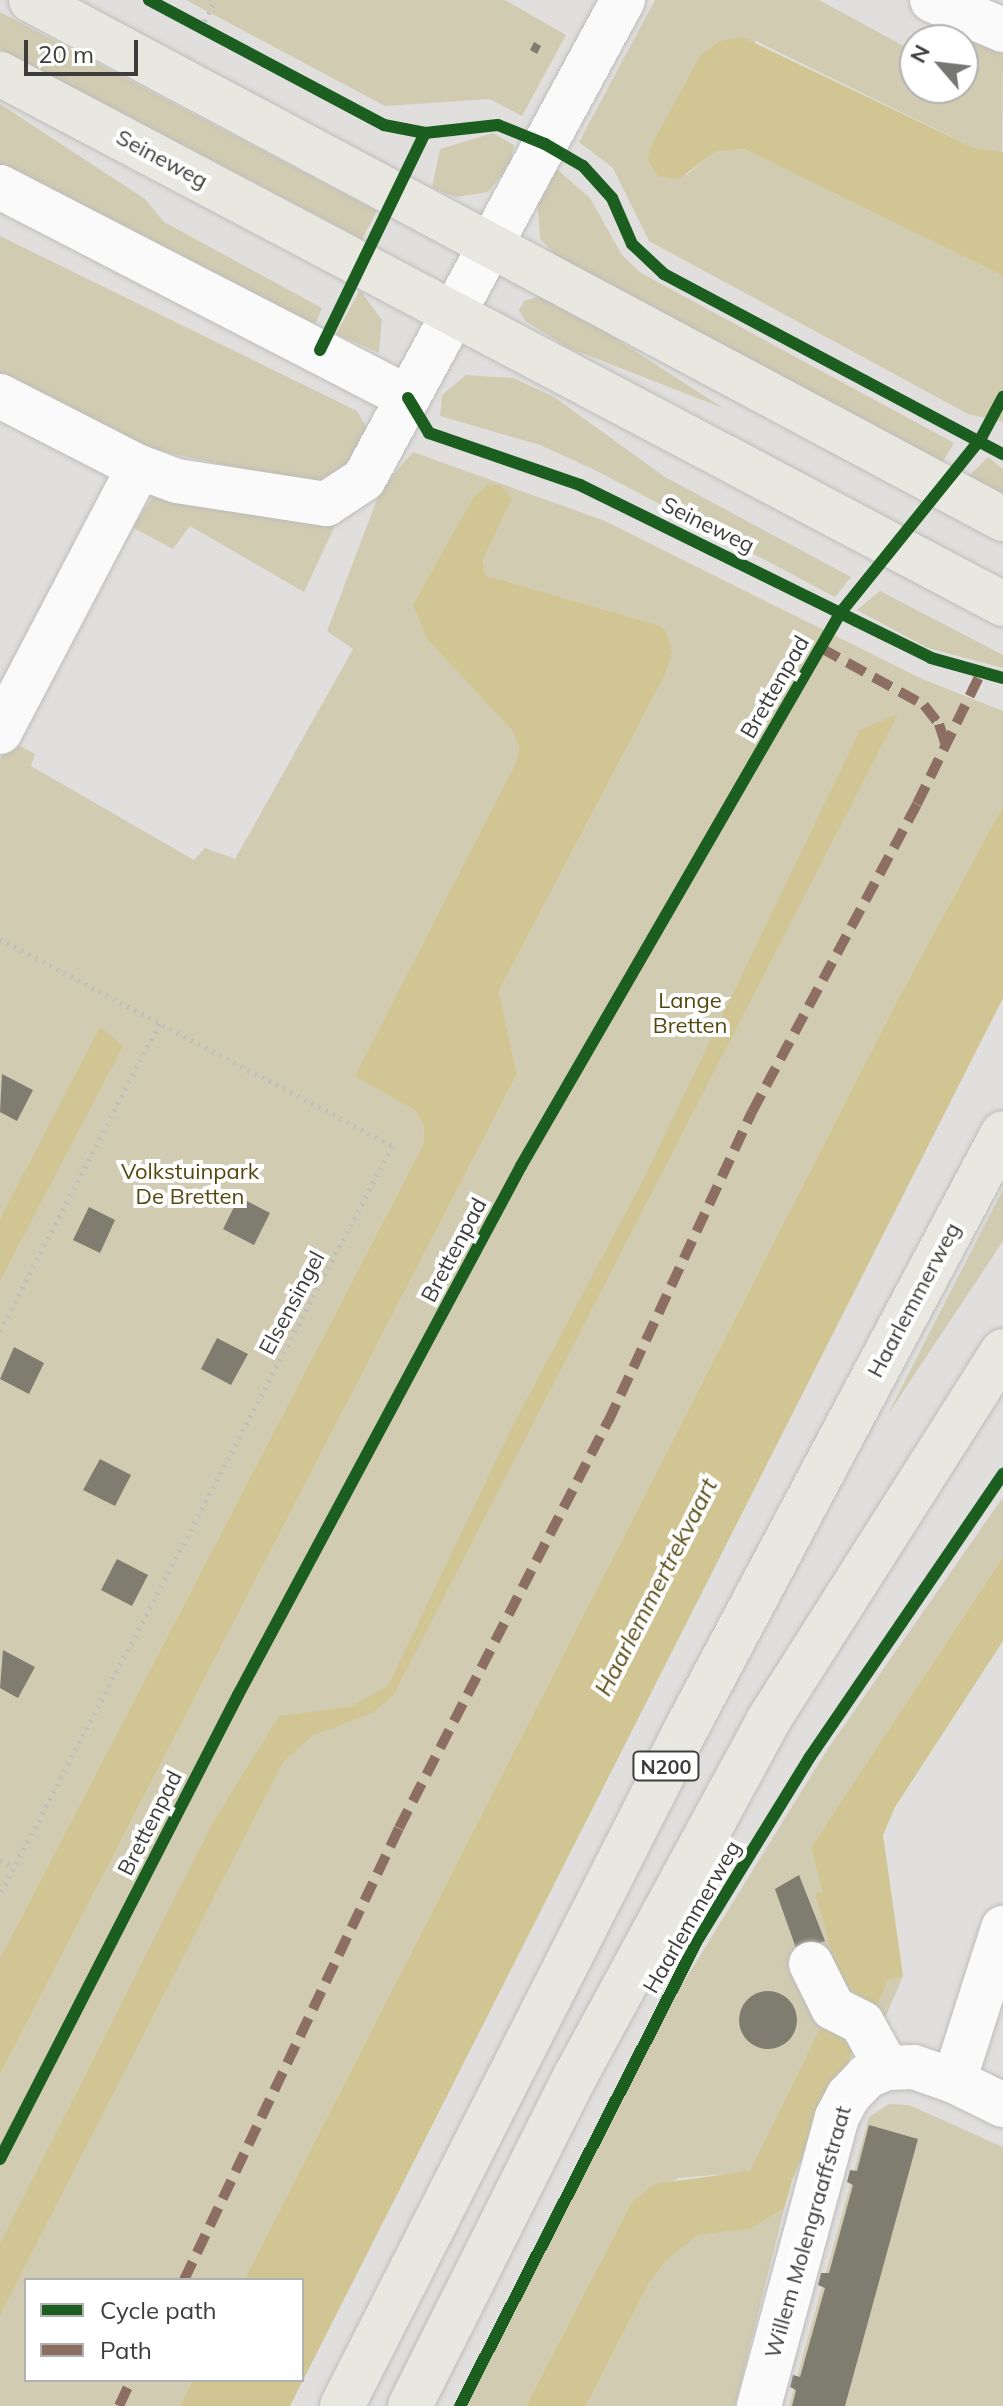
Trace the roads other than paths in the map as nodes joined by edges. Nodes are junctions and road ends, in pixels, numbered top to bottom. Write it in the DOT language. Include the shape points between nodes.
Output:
graph roads {
  1 [pos="31,0"];
  2 [pos="932,0"];
  3 [pos="611,4"];
  4 [pos="1003,30"];
  5 [pos="0,74"];
  6 [pos="0,187"];
  7 [pos="491,244"];
  8 [pos="454,313"];
  9 [pos="0,396"];
  10 [pos="408,398"];
  11 [pos="139,467"];
  12 [pos="1003,519"];
  13 [pos="1003,604"];
  14 [pos="0,732"];
  15 [pos="1003,1133"];
  16 [pos="1003,1351"];
  17 [pos="1003,1928"];
  18 [pos="811,1964"];
  19 [pos="887,2068"];
  20 [pos="954,2081"];
  21 [pos="1003,2105"];
  22 [pos="342,2406"];
  23 [pos="410,2406"];
  24 [pos="759,2406"];
  1 -- 7 [label="main road"];
  2 -- 4 [label="street"];
  3 -- 7 [label="street"];
  5 -- 8 [label="main road, Seineweg"];
  6 -- 10 [label="street"];
  7 -- 8 [label="street"];
  7 -- 12 [label="main road"];
  8 -- 10 [label="street"];
  8 -- 13 [label="main road, Seineweg"];
  9 -- 11 [label="street"];
  10 -- 11 [label="street" via="364,479 326,504 177,481"];
  11 -- 14 [label="street"];
  15 -- 22 [label="main road, Haarlemmerweg / N200" via="685,1731"];
  16 -- 23 [label="main road, Haarlemmerweg / N200" via="768,1721 576,2075"];
  17 -- 20 [label="street"];
  18 -- 19 [label="street"];
  19 -- 20 [label="street" via="914,2067"];
  19 -- 24 [label="street, Willem Molengraaffstraat" via="867,2076 837,2117"];
  20 -- 21 [label="street"];
}
